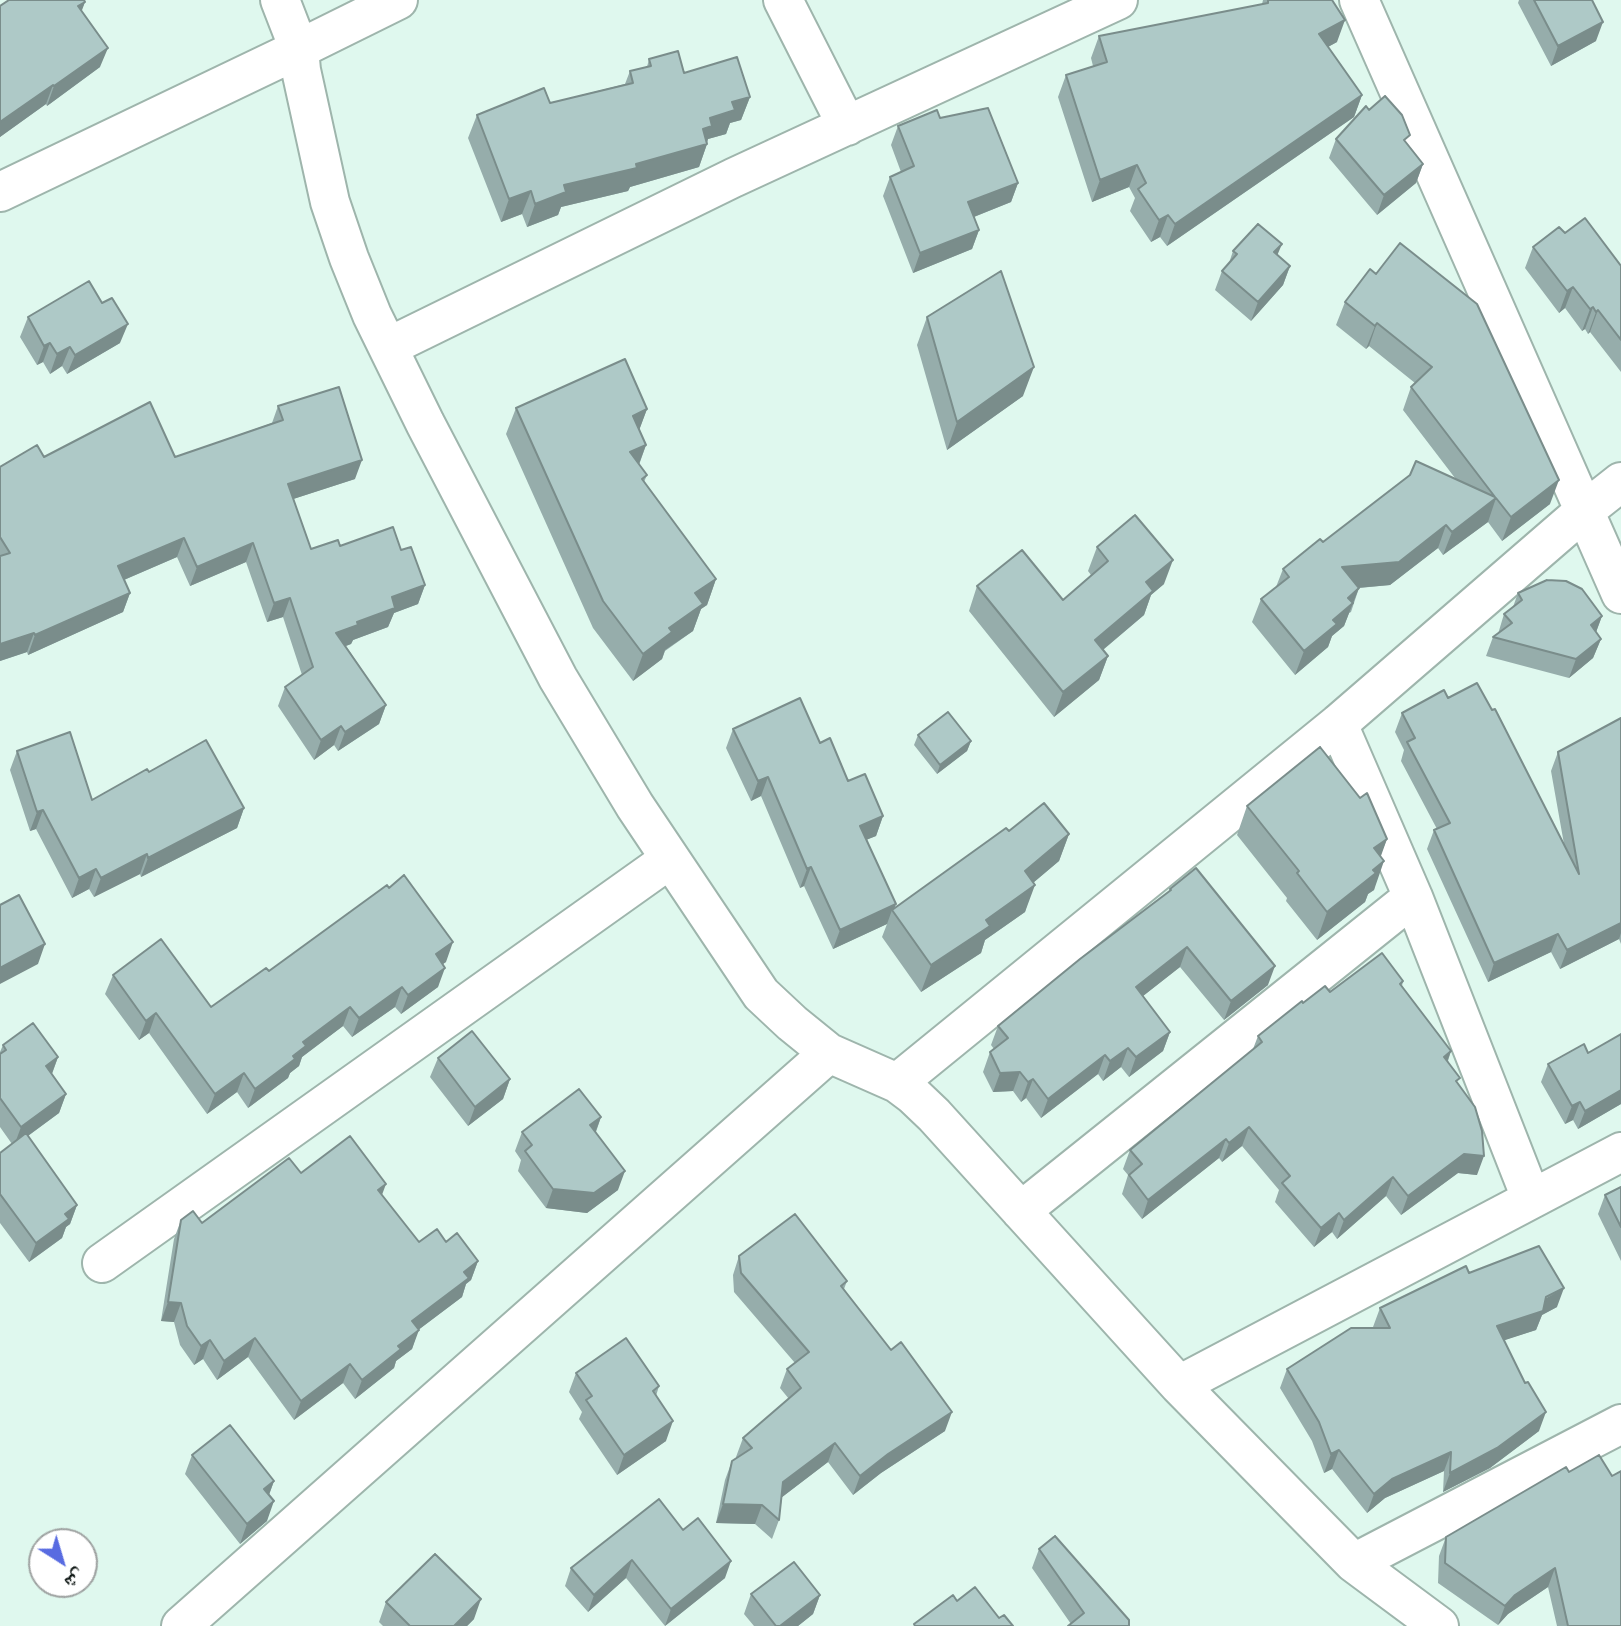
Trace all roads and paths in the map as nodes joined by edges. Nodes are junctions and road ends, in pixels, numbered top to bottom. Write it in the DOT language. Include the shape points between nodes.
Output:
graph roads {
  1 [pos="280,0"];
  2 [pos="398,0"];
  3 [pos="783,0"];
  4 [pos="1118,0"];
  5 [pos="1359,0"];
  6 [pos="299,49"];
  7 [pos="847,126"];
  8 [pos="0,192"];
  9 [pos="388,347"];
  10 [pos="1621,481"];
  11 [pos="1583,512"];
  12 [pos="1621,594"];
  13 [pos="1338,724"];
  14 [pos="670,859"];
  15 [pos="1413,897"];
  16 [pos="829,1053"];
  17 [pos="897,1083"];
  18 [pos="1621,1152"];
  19 [pos="1531,1198"];
  20 [pos="1021,1211"];
  21 [pos="102,1263"];
  22 [pos="1179,1385"];
  23 [pos="1621,1424"];
  24 [pos="1354,1563"];
  25 [pos="181,1626"];
  26 [pos="1439,1626"];
  1 -- 6 [label="street"];
  2 -- 6 [label="street"];
  3 -- 7 [label="street"];
  4 -- 7 [label="street"];
  5 -- 11 [label="street"];
  6 -- 8 [label="street"];
  6 -- 9 [label="street" via="330,202"];
  7 -- 9 [label="street"];
  9 -- 14 [label="street" via="558,678"];
  10 -- 11 [label="street"];
  11 -- 12 [label="street"];
  11 -- 13 [label="street"];
  13 -- 15 [label="street"];
  13 -- 17 [label="street"];
  14 -- 16 [label="street" via="761,994"];
  14 -- 21 [label="street"];
  15 -- 19 [label="street"];
  15 -- 20 [label="street"];
  16 -- 17 [label="street"];
  16 -- 25 [label="street"];
  17 -- 20 [label="street" via="934,1115"];
  18 -- 19 [label="street"];
  19 -- 22 [label="street"];
  20 -- 22 [label="street"];
  22 -- 24 [label="street"];
  23 -- 24 [label="street"];
  24 -- 26 [label="street"];
}
